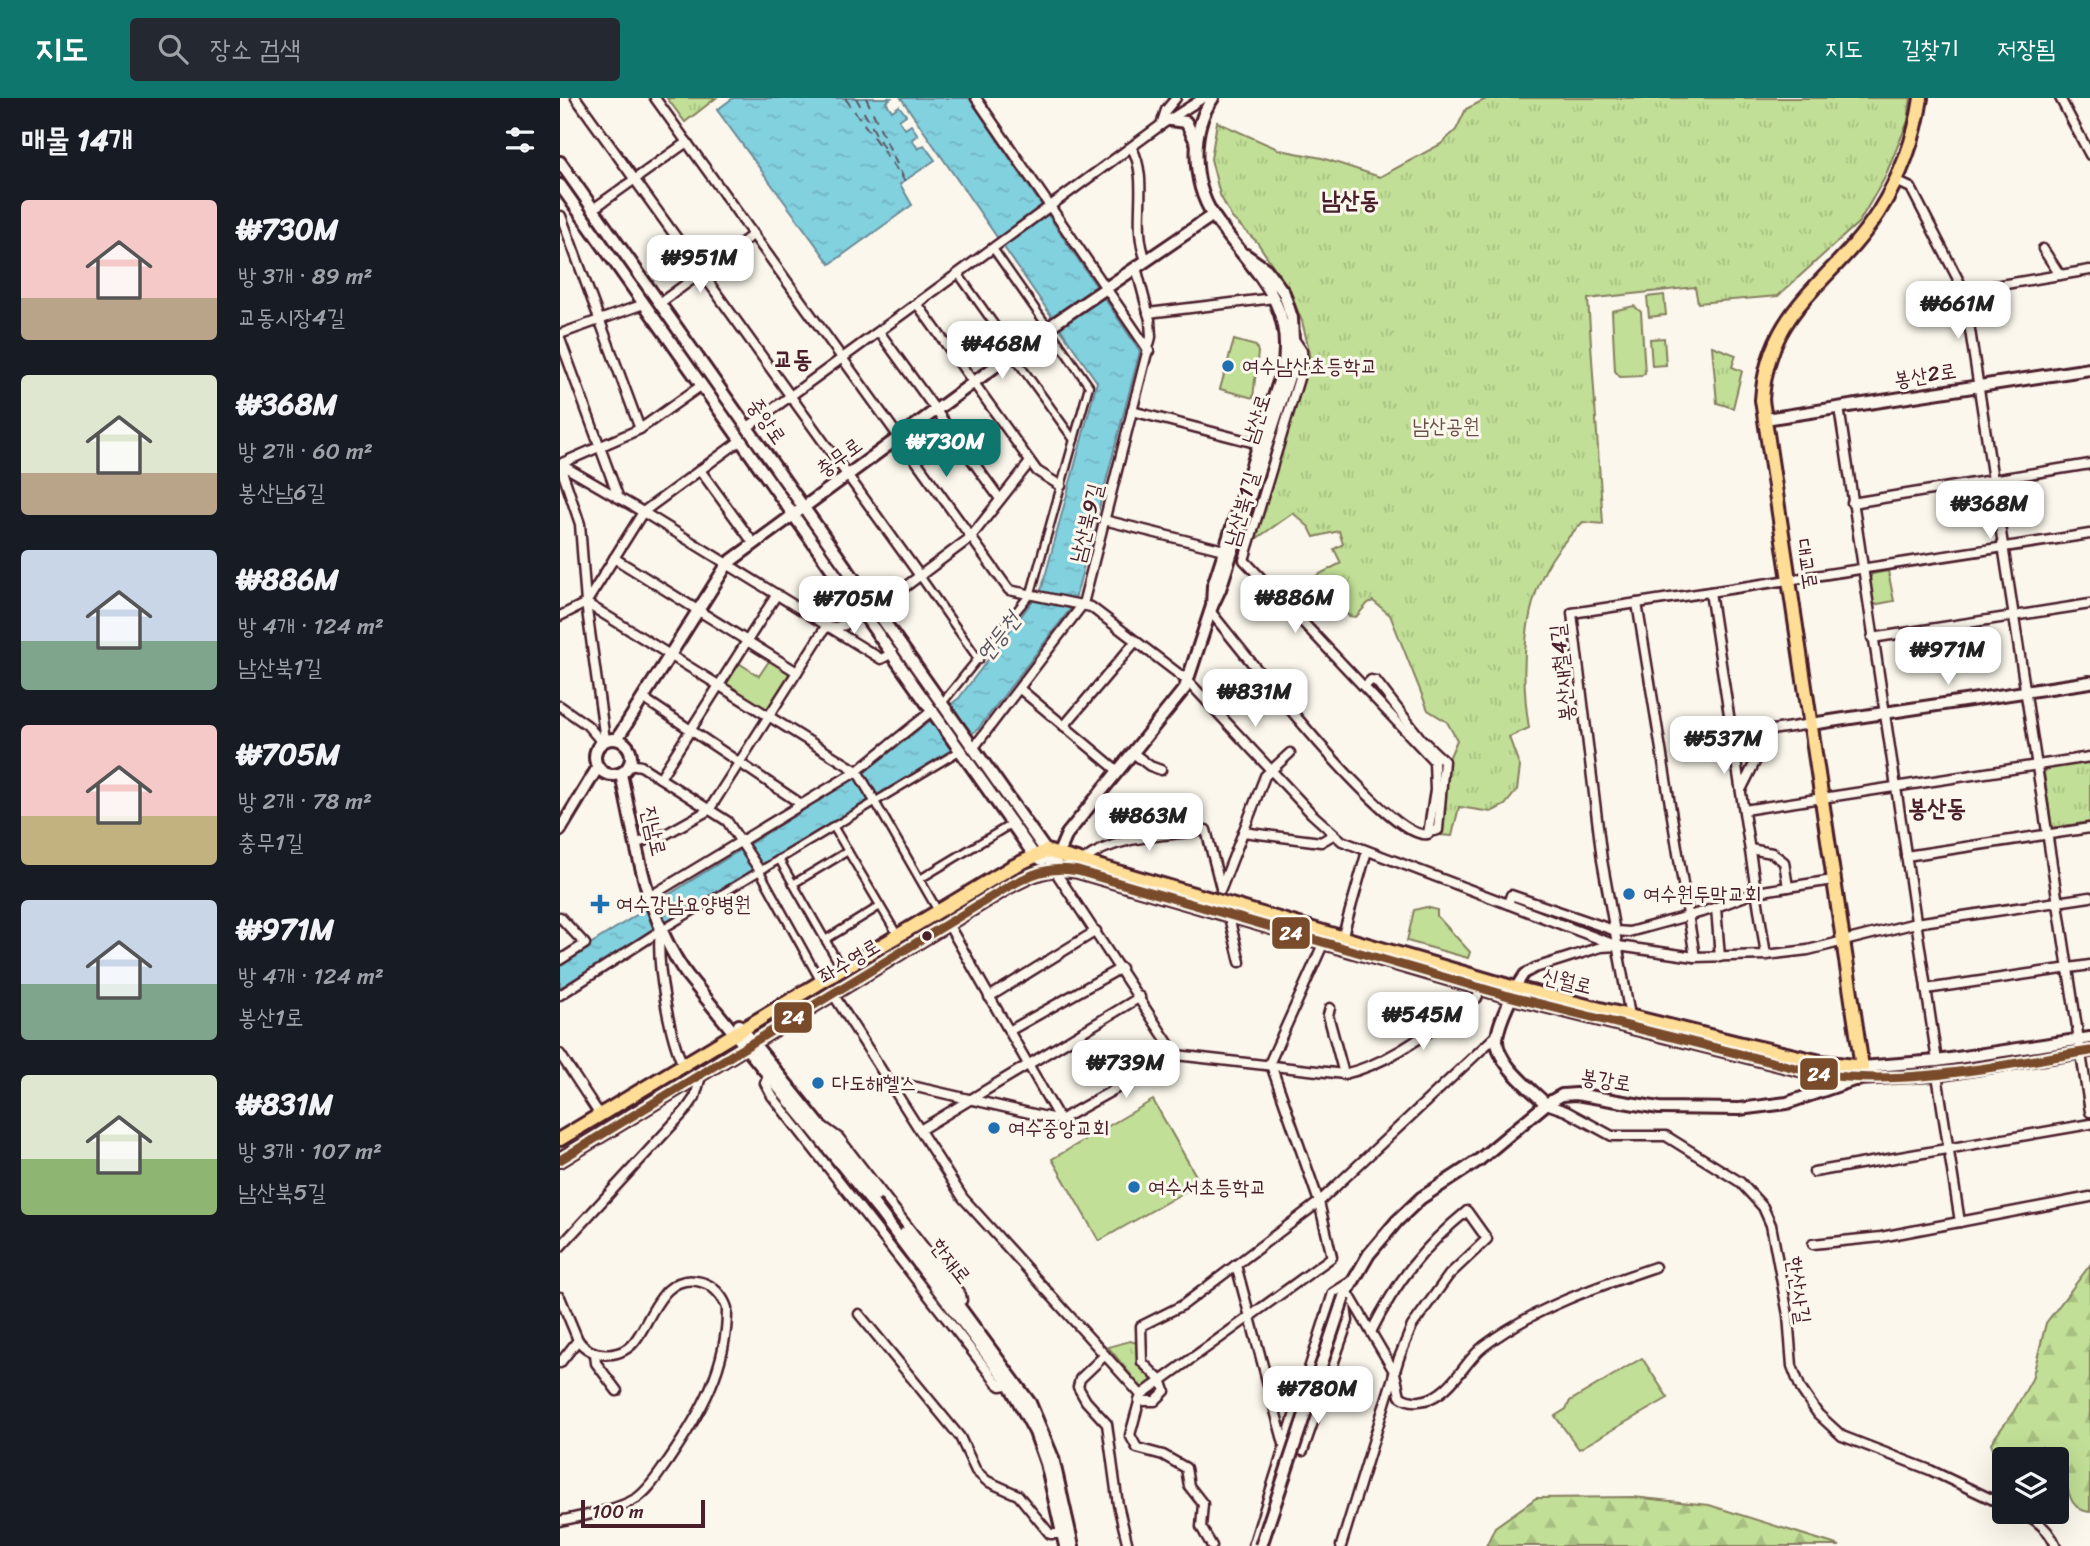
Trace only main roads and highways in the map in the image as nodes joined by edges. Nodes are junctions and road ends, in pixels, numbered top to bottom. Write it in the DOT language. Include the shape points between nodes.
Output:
graph roads {
  1 [pos="1921,98"];
  2 [pos="1046,853"];
  3 [pos="1053,868"];
  4 [pos="804,992"];
  5 [pos="1513,992"];
  6 [pos="813,1005"];
  7 [pos="1860,1073"];
  8 [pos="656,1082"];
  9 [pos="664,1096"];
  10 [pos="560,1139"];
  11 [pos="560,1160"];
  1 -- 7 [label="main road, 대교로" via="1896,181 1877,214 1778,334 1763,381"];
  2 -- 4 [label="main road, 좌수영로"];
  2 -- 5 [label="main road, 신월로" via="1219,893"];
  3 -- 5 [label="main road, 신월로" via="1079,871 1481,988"];
  3 -- 6 [label="main road, 좌수영로" via="1019,881"];
  4 -- 6 [label="main road"];
  4 -- 8 [label="main road, 좌수영로"];
  5 -- 7 [label="main road, 신월로"];
  5 -- 7 [label="main road, 신월로" via="1818,1074"];
  6 -- 9 [label="main road, 좌수영로"];
  8 -- 9 [label="main road"];
  8 -- 10 [label="main road, 좌수영로"];
  9 -- 11 [label="main road, 좌수영로"];
}
